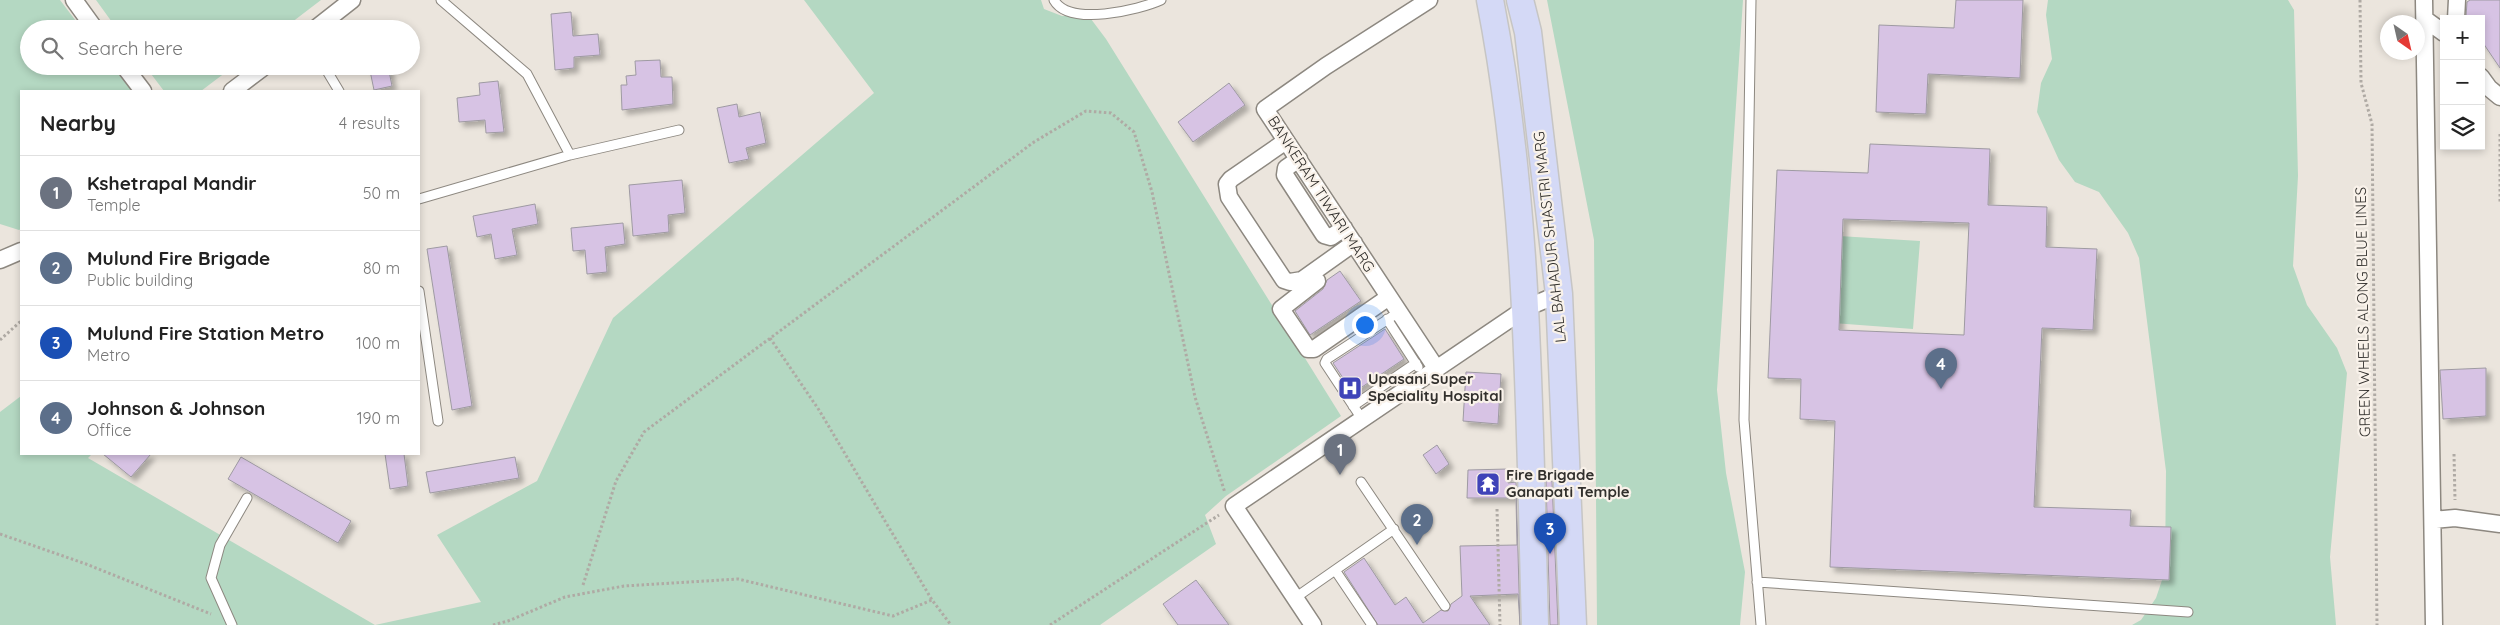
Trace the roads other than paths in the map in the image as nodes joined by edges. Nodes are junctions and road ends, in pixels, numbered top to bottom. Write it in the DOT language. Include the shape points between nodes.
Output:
graph roads {
  1 [pos="74,0"];
  2 [pos="352,0"];
  3 [pos="441,0"];
  4 [pos="1054,0"];
  5 [pos="1162,0"];
  6 [pos="1429,0"];
  7 [pos="1490,0"];
  8 [pos="1520,0"];
  9 [pos="1751,0"];
  10 [pos="2424,0"];
  11 [pos="2457,0"];
  12 [pos="2456,15"];
  13 [pos="88,20"];
  14 [pos="326,20"];
  15 [pos="2426,20"];
  16 [pos="2440,30"];
  17 [pos="131,75"];
  18 [pos="253,75"];
  19 [pos="329,75"];
  20 [pos="2485,82"];
  21 [pos="142,90"];
  22 [pos="233,90"];
  23 [pos="338,90"];
  24 [pos="2500,97"];
  25 [pos="679,130"];
  26 [pos="1283,143"];
  27 [pos="570,154"];
  28 [pos="420,199"];
  29 [pos="1354,249"];
  30 [pos="20,251"];
  31 [pos="0,260"];
  32 [pos="1558,294"];
  33 [pos="1386,299"];
  34 [pos="420,304"];
  35 [pos="1526,308"];
  36 [pos="1393,316"];
  37 [pos="421,317"];
  38 [pos="1436,368"];
  39 [pos="1357,412"];
  40 [pos="438,421"];
  41 [pos="1361,482"];
  42 [pos="247,498"];
  43 [pos="2433,520"];
  44 [pos="2500,524"];
  45 [pos="1394,529"];
  46 [pos="1335,570"];
  47 [pos="1757,582"];
  48 [pos="1295,598"];
  49 [pos="1446,606"];
  50 [pos="2188,612"];
  51 [pos="231,624"];
  52 [pos="1314,625"];
  53 [pos="1372,625"];
  54 [pos="1535,625"];
  55 [pos="1573,625"];
  56 [pos="1760,625"];
  57 [pos="2434,625"];
  1 -- 13 [label="street"];
  2 -- 14 [label="street"];
  3 -- 27 [label="lane" via="527,74"];
  4 -- 5 [label="lane" via="1056,5 1066,10 1095,16 1152,5"];
  6 -- 26 [label="street, BANKERAM TIWARI MARG" via="1265,109"];
  7 -- 35 [label="main road, LAL BAHADUR SHASTRI MARG" via="1501,60"];
  8 -- 32 [label="main road, LAL BAHADUR SHASTRI MARG" via="1528,32"];
  9 -- 47 [label="lane" via="1744,420"];
  10 -- 15 [label="street"];
  11 -- 12 [label="street"];
  15 -- 16 [label="street"];
  15 -- 43 [label="street"];
  17 -- 21 [label="street"];
  18 -- 22 [label="street"];
  19 -- 23 [label="lane"];
  20 -- 24 [label="street"];
  25 -- 27 [label="lane"];
  26 -- 29 [label="street, BANKERAM TIWARI MARG"];
  26 -- 29 [label="street" via="1227,184 1229,197 1284,280 1302,280"];
  27 -- 28 [label="lane"];
  29 -- 33 [label="street, BANKERAM TIWARI MARG"];
  29 -- 33 [label="street" via="1284,305 1281,312 1306,348 1311,349"];
  30 -- 31 [label="street"];
  32 -- 35 [label="street"];
  32 -- 55 [label="main road, LAL BAHADUR SHASTRI MARG"];
  33 -- 36 [label="street, BANKERAM TIWARI MARG"];
  34 -- 37 [label="lane"];
  35 -- 38 [label="street"];
  35 -- 54 [label="main road, LAL BAHADUR SHASTRI MARG"];
  36 -- 38 [label="street, BANKERAM TIWARI MARG"];
  36 -- 39 [label="lane" via="1417,365"];
  36 -- 39 [label="lane" via="1325,363"];
  37 -- 40 [label="lane"];
  38 -- 39 [label="street"];
  39 -- 48 [label="street" via="1234,506"];
  41 -- 45 [label="lane"];
  42 -- 51 [label="lane" via="220,545 211,578"];
  43 -- 44 [label="street" via="2455,518"];
  43 -- 57 [label="street"];
  45 -- 46 [label="lane"];
  45 -- 49 [label="lane"];
  46 -- 48 [label="lane"];
  46 -- 53 [label="lane"];
  47 -- 50 [label="lane"];
  47 -- 56 [label="lane"];
  48 -- 52 [label="street"];
}
